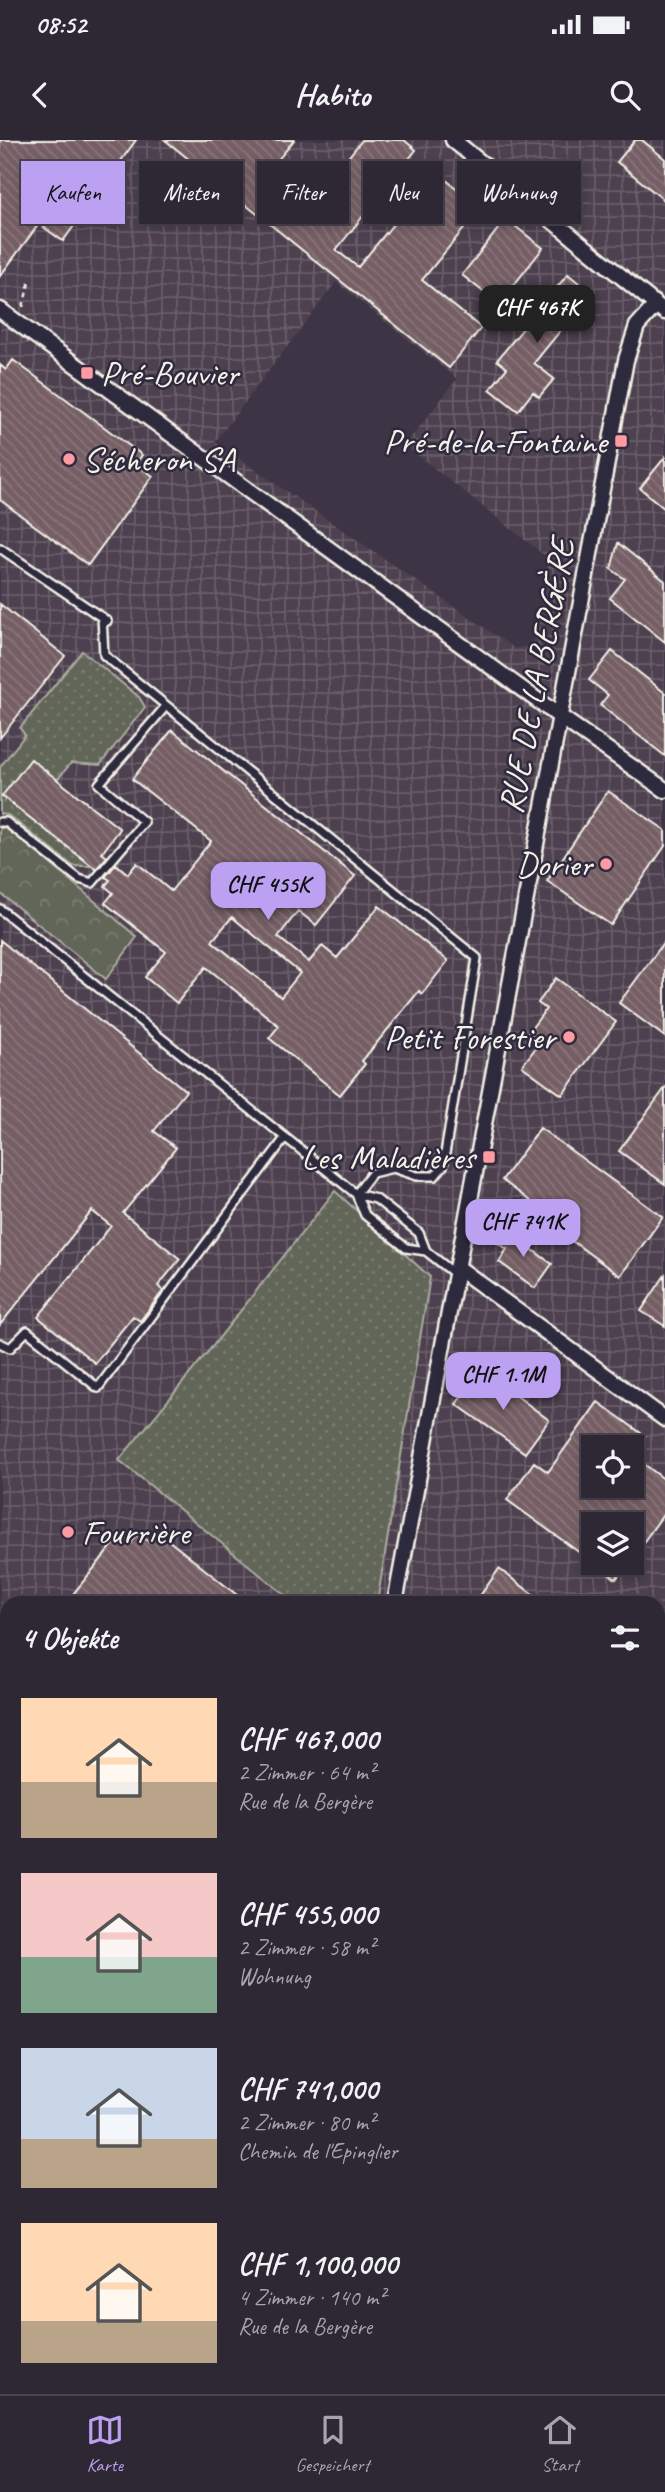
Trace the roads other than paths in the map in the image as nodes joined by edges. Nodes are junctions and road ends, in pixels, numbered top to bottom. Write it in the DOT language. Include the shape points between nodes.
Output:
graph roads {
  1 [pos="453,140"];
  2 [pos="660,308"];
  3 [pos="0,310"];
  4 [pos="0,548"];
  5 [pos="166,706"];
  6 [pos="559,716"];
  7 [pos="665,790"];
  8 [pos="0,822"];
  9 [pos="0,909"];
  10 [pos="285,1138"];
  11 [pos="356,1194"];
  12 [pos="426,1251"];
  13 [pos="456,1270"];
  14 [pos="0,1343"];
  15 [pos="665,1419"];
  16 [pos="396,1596"];
  1 -- 2 [label="street"];
  2 -- 6 [label="street, RUE DE LA BERGÈRE" via="637,326 626,360"];
  3 -- 6 [label="street"];
  4 -- 5 [label="lane" via="105,619 103,655"];
  5 -- 8 [label="lane" via="99,785 144,822 92,883 79,879 6,822"];
  5 -- 11 [label="lane" via="477,958 443,1166 435,1176 393,1168 372,1173"];
  6 -- 7 [label="street"];
  6 -- 13 [label="street, RUE DE LA BERGÈRE"];
  9 -- 10 [label="lane"];
  10 -- 11 [label="lane"];
  10 -- 14 [label="lane" via="98,1388 27,1331 10,1348"];
  11 -- 12 [label="lane" via="376,1199 419,1233"];
  11 -- 12 [label="lane" via="365,1215 406,1248"];
  12 -- 13 [label="lane"];
  13 -- 15 [label="street"];
  13 -- 16 [label="street, RUE DE LA BERGÈRE"];
}
